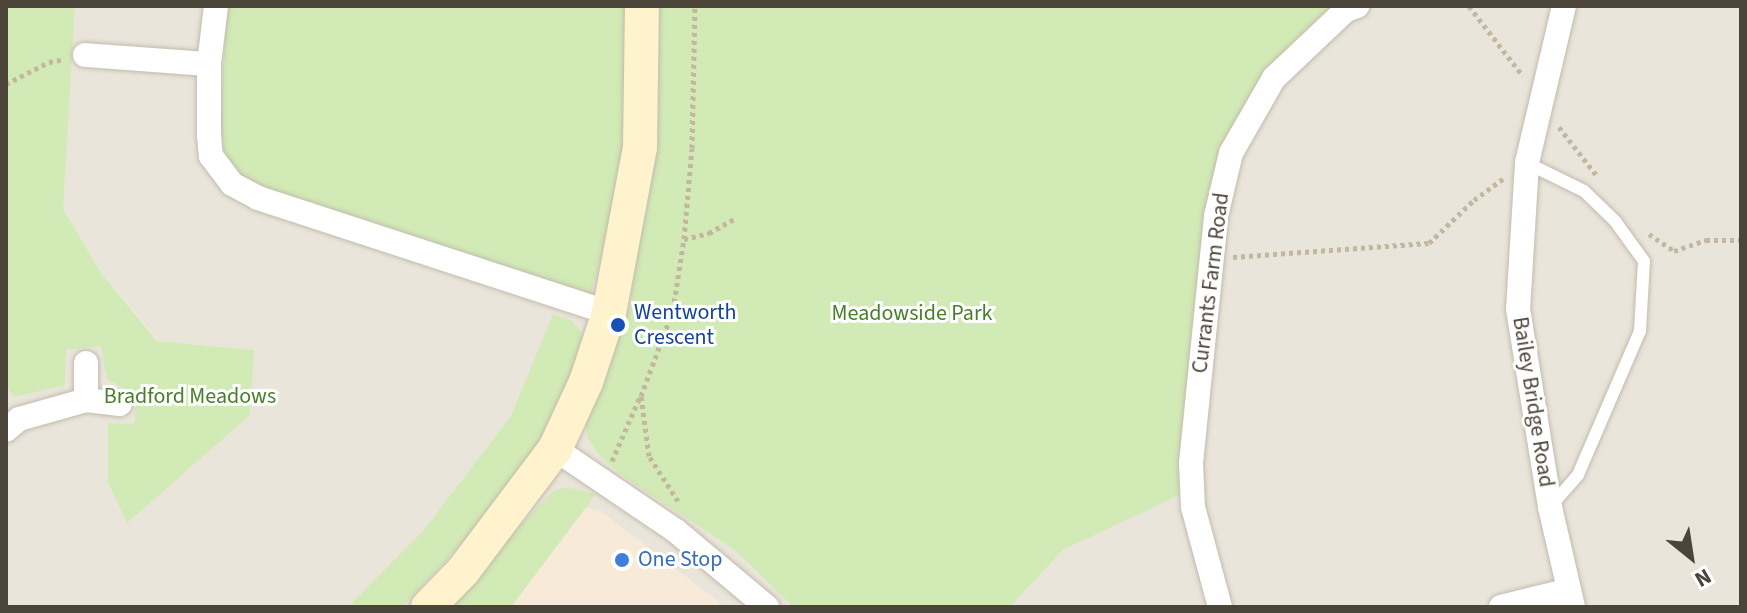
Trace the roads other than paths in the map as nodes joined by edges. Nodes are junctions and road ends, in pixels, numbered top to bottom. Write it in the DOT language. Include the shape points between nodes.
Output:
graph roads {
  1 [pos="216,6"];
  2 [pos="642,6"];
  3 [pos="1357,6"];
  4 [pos="1564,6"];
  5 [pos="85,55"];
  6 [pos="209,64"];
  7 [pos="1527,163"];
  8 [pos="609,313"];
  9 [pos="86,363"];
  10 [pos="86,400"];
  11 [pos="120,404"];
  12 [pos="10,416"];
  13 [pos="555,449"];
  14 [pos="1550,507"];
  15 [pos="1571,599"];
  16 [pos="428,607"];
  17 [pos="767,607"];
  18 [pos="1220,607"];
  19 [pos="1501,607"];
  1 -- 6 [label="street"];
  2 -- 8 [label="street" via="640,147"];
  3 -- 18 [label="street, Currants Farm Road" via="1346,10 1274,78 1231,153 1216,216 1191,463 1193,507"];
  4 -- 7 [label="street, Bailey Bridge Road"];
  5 -- 6 [label="street"];
  6 -- 8 [label="street" via="211,156 232,184 258,198"];
  7 -- 14 [label="street, Bailey Bridge Road" via="1518,309"];
  7 -- 14 [label="lane" via="1584,191 1615,221 1644,261 1640,331 1578,475"];
  8 -- 13 [label="street" via="586,382"];
  9 -- 10 [label="street"];
  10 -- 11 [label="street"];
  10 -- 12 [label="street"];
  13 -- 16 [label="street" via="463,571"];
  13 -- 17 [label="street" via="676,531"];
  14 -- 15 [label="street, Bailey Bridge Road"];
  15 -- 19 [label="street"];
}
